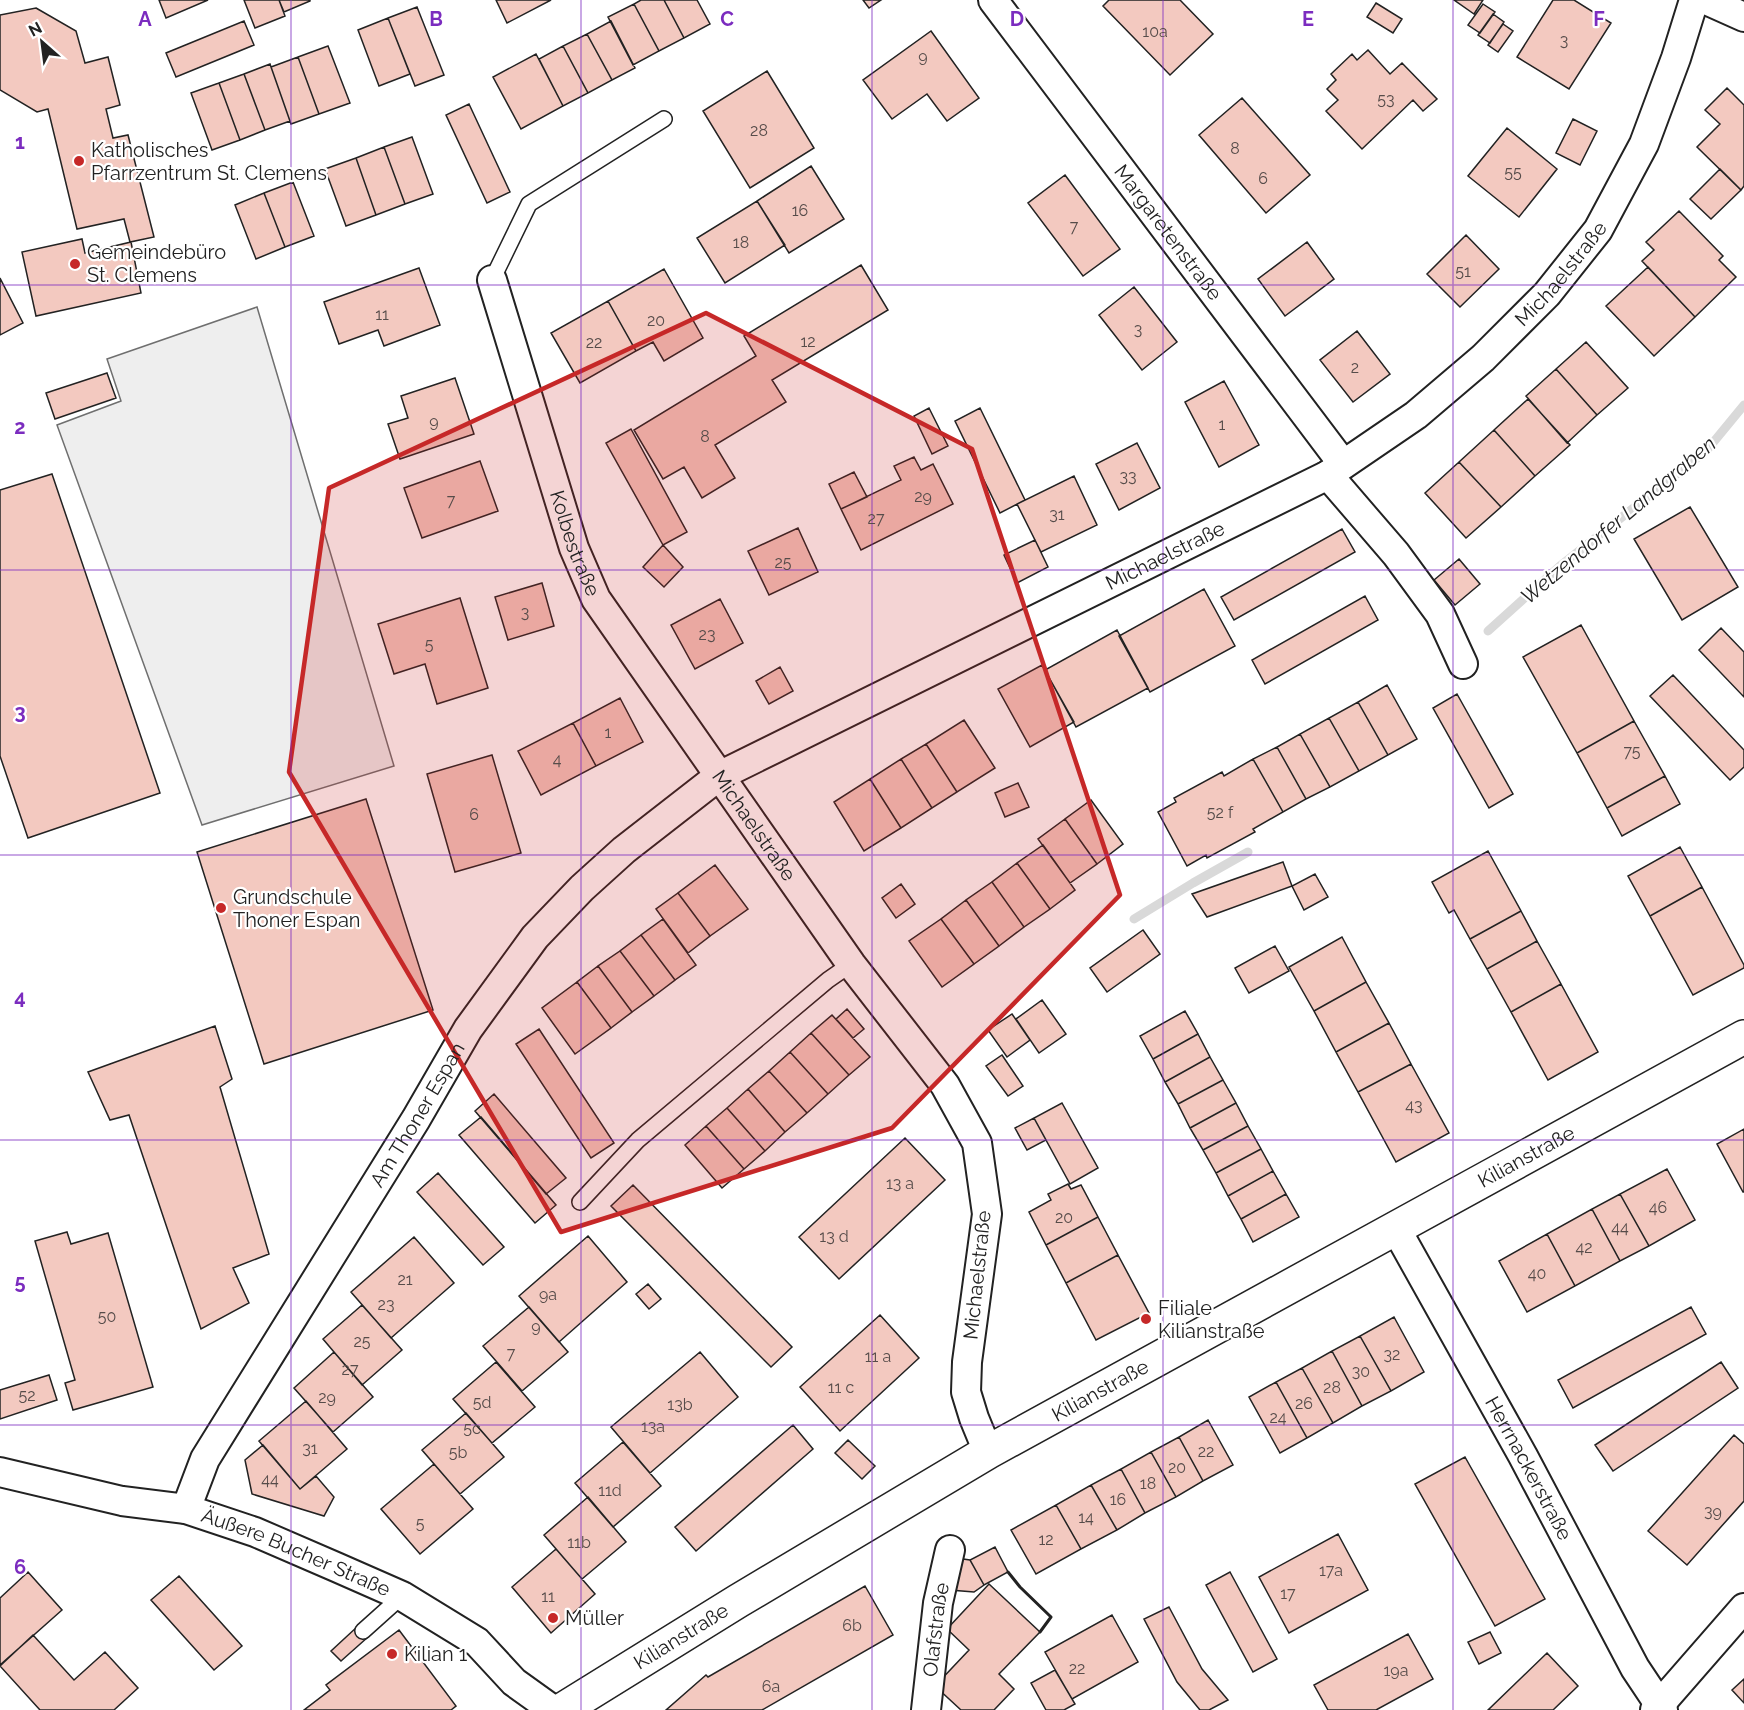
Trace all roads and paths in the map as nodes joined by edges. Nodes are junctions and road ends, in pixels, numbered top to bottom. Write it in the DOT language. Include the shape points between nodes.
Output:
graph roads {
  1 [pos="993,0"];
  2 [pos="1694,0"];
  3 [pos="1707,0"];
  4 [pos="1744,17"];
  5 [pos="664,119"];
  6 [pos="492,280"];
  7 [pos="1336,469"];
  8 [pos="1462,664"];
  9 [pos="719,776"];
  10 [pos="851,964"];
  11 [pos="1744,1037"];
  12 [pos="580,1202"];
  13 [pos="1395,1227"];
  14 [pos="988,1452"];
  15 [pos="0,1472"];
  16 [pos="186,1509"];
  17 [pos="950,1550"];
  18 [pos="402,1596"];
  19 [pos="1744,1608"];
  20 [pos="363,1631"];
  21 [pos="1659,1708"];
  22 [pos="553,1710"];
  23 [pos="562,1710"];
  24 [pos="926,1710"];
  1 -- 7 [label="street, Margaretenstraße"];
  2 -- 7 [label="street, Michaelstraße" via="1644,144 1598,230 1547,294 1483,358 1416,415"];
  3 -- 4 [label="street"];
  5 -- 6 [label="lane" via="529,204"];
  6 -- 9 [label="street, Kolbestraße" via="574,548 596,599"];
  7 -- 8 [label="street" via="1440,614"];
  7 -- 9 [label="street, Michaelstraße"];
  9 -- 10 [label="street, Michaelstraße"];
  9 -- 16 [label="street, Am Thoner Espan" via="582,888 535,937 468,1029 205,1459"];
  10 -- 12 [label="lane" via="638,1140"];
  10 -- 14 [label="street, Michaelstraße" via="945,1086 977,1143 987,1214 966,1392"];
  11 -- 13 [label="main road, Kilianstraße"];
  13 -- 14 [label="main road, Kilianstraße"];
  13 -- 21 [label="street, Herrnackerstraße"];
  14 -- 23 [label="main road, Kilianstraße"];
  15 -- 16 [label="street, Äußere Bucher Straße" via="122,1501"];
  16 -- 18 [label="street, Äußere Bucher Straße" via="255,1532"];
  17 -- 24 [label="street, Olafstraße" via="938,1603"];
  18 -- 20 [label="lane"];
  18 -- 22 [label="street, Äußere Bucher Straße" via="477,1642 514,1682"];
  19 -- 21 [label="street"];
}
